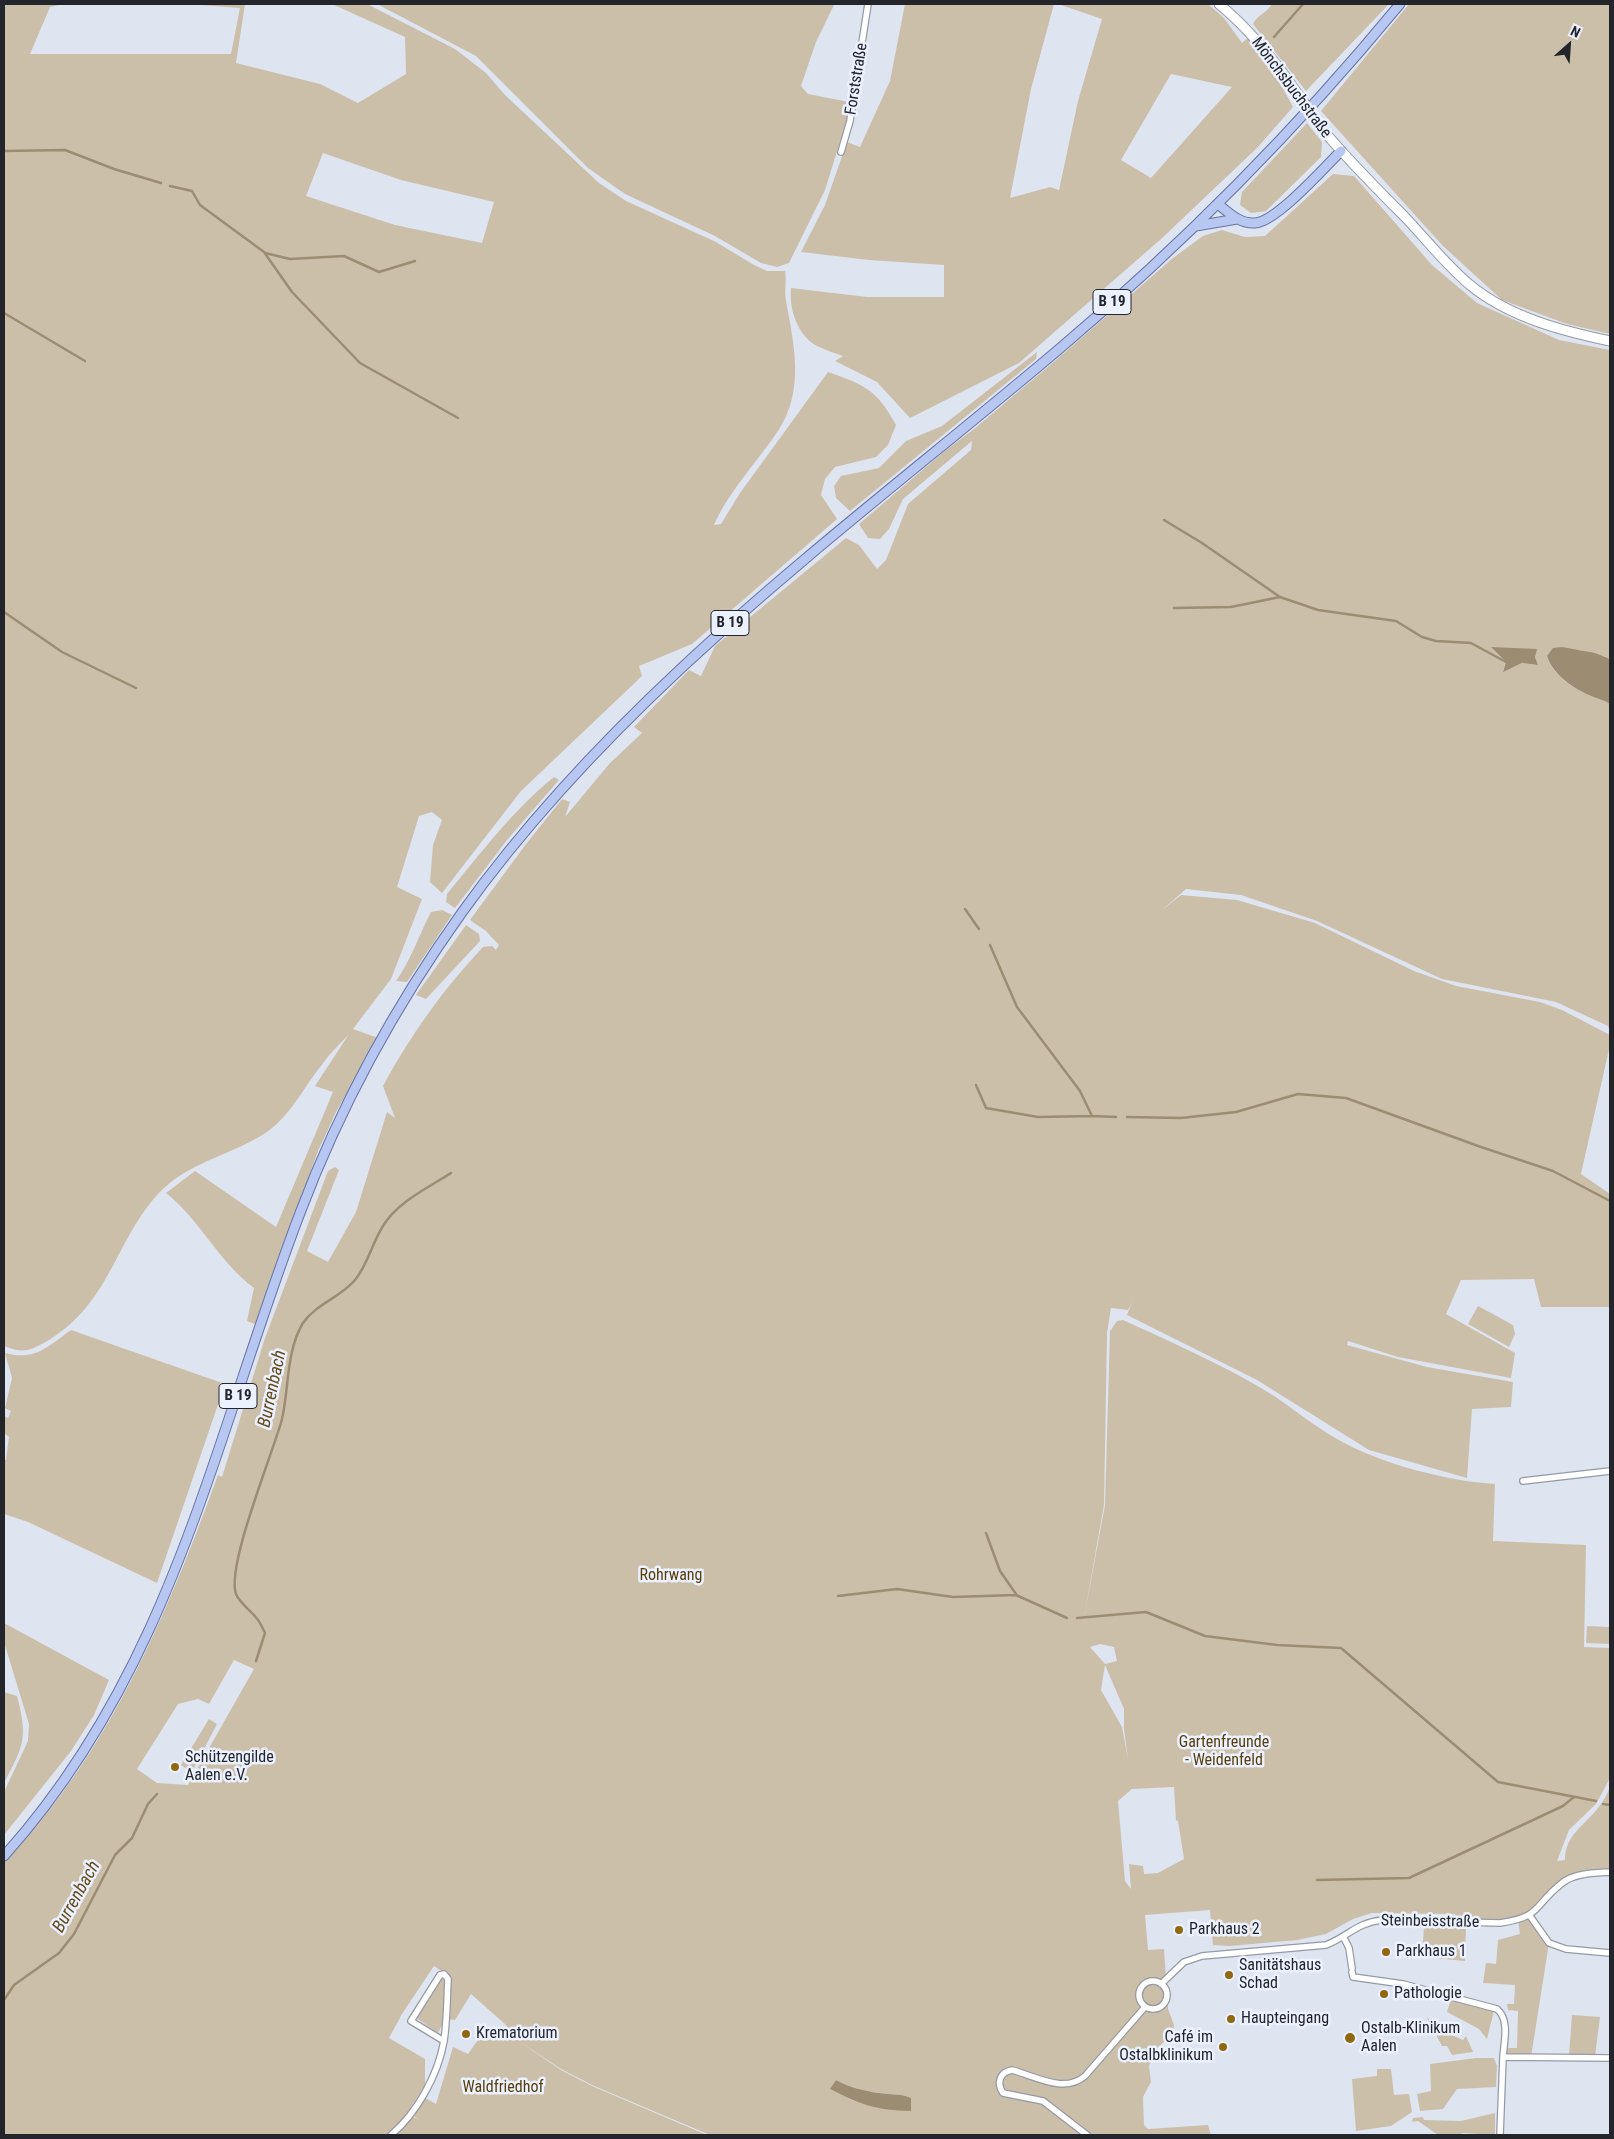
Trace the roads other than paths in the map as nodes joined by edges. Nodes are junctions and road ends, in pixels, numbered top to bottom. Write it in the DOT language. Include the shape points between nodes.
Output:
graph roads {
  1 [pos="868,4"];
  2 [pos="1219,4"];
  3 [pos="1400,4"];
  4 [pos="841,152"];
  5 [pos="1342,152"];
  6 [pos="1218,204"];
  7 [pos="1238,219"];
  8 [pos="1195,226"];
  9 [pos="1610,341"];
  10 [pos="1610,1471"];
  11 [pos="1523,1481"];
  12 [pos="4,1856"];
  13 [pos="1610,1872"];
  14 [pos="1530,1916"];
  15 [pos="1344,1938"];
  16 [pos="1610,1953"];
  17 [pos="1161,1984"];
  18 [pos="1146,2007"];
  19 [pos="444,2041"];
  20 [pos="1504,2057"];
  21 [pos="1610,2058"];
  22 [pos="391,2135"];
  23 [pos="1087,2135"];
  24 [pos="1500,2135"];
  1 -- 4 [label="street, Forststraße" via="850,121"];
  2 -- 5 [label="street, Mönchsbuchstraße, bridge" via="1268,53"];
  3 -- 6 [label="main road, B 19" via="1314,103"];
  5 -- 7 [label="main road" via="1270,218 1258,223"];
  5 -- 9 [label="street, Mönchsbuchstraße" via="1471,286 1530,319"];
  6 -- 7 [label="main road"];
  6 -- 8 [label="main road, B 19"];
  7 -- 8 [label="main road"];
  8 -- 12 [label="main road, B 19" via="1073,337 701,649 581,767 524,832 468,905 370,1063 315,1175 289,1241 190,1532 145,1640 74,1766 45,1808"];
  10 -- 11 [label="street"];
  13 -- 14 [label="street" via="1586,1874 1562,1882"];
  14 -- 15 [label="street, Steinbeisstraße" via="1500,1923 1382,1920 1355,1927"];
  14 -- 16 [label="street" via="1548,1943 1566,1949"];
  15 -- 17 [label="street, Steinbeisstraße" via="1326,1945 1202,1956 1184,1962"];
  15 -- 20 [label="street" via="1349,1948 1353,1978 1403,1984 1503,2014"];
  17 -- 18 [label="street" via="1166,1992 1162,2005"];
  17 -- 18 [label="street" via="1149,1982 1140,1989 1140,1999"];
  18 -- 23 [label="street" via="1077,2081 1052,2083 1012,2070 1000,2077 999,2087 1003,2093 1043,2101"];
  19 -- 19 [label="street" via="448,1978 444,1974 440,1975 412,2021"];
  19 -- 22 [label="street" via="422,2096 411,2115"];
  20 -- 21 [label="street"];
  20 -- 24 [label="street"];
}
